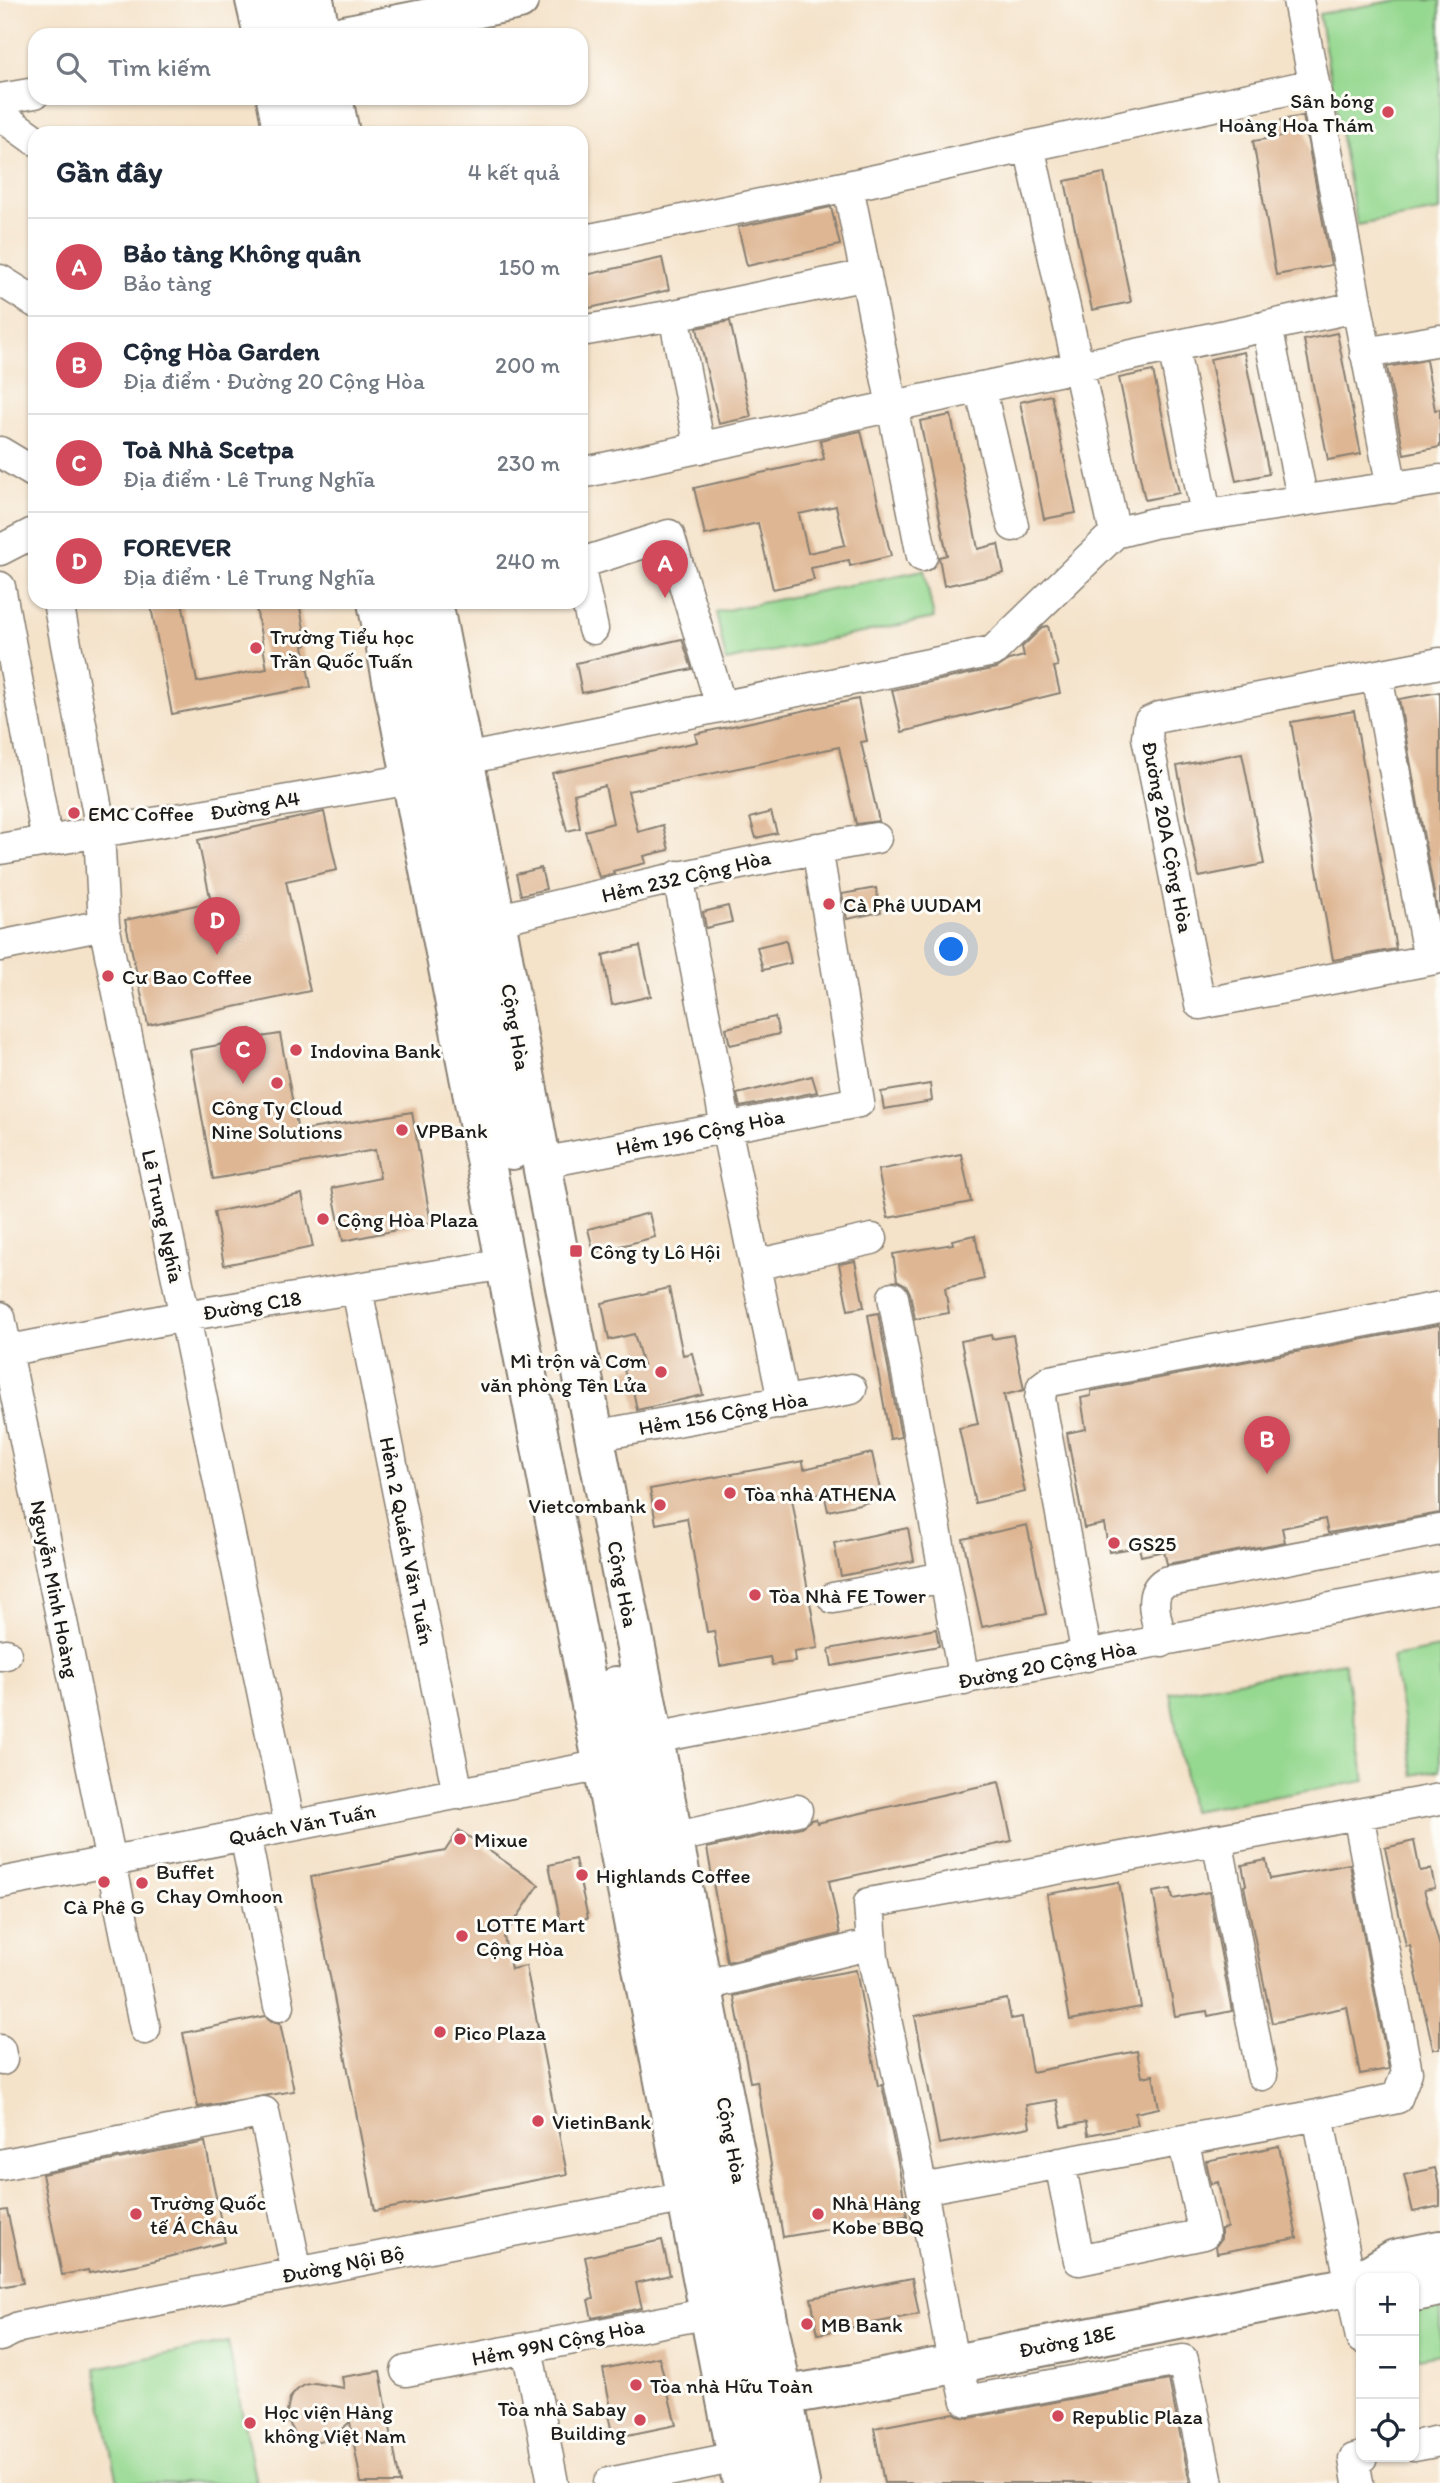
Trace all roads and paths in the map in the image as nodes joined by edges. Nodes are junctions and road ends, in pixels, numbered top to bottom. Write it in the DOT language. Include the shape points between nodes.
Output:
graph roads {
  1 [pos="255,0"];
  2 [pos="286,0"];
  3 [pos="314,0"];
  4 [pos="519,0"];
  5 [pos="1298,0"];
  6 [pos="261,28"];
  7 [pos="292,28"];
  8 [pos="320,28"];
  9 [pos="379,28"];
  10 [pos="1314,84"];
  11 [pos="28,94"];
  12 [pos="0,99"];
  13 [pos="277,105"];
  14 [pos="306,105"];
  15 [pos="335,105"];
  16 [pos="0,115"];
  17 [pos="281,126"];
  18 [pos="311,126"];
  19 [pos="339,126"];
  20 [pos="28,134"];
  21 [pos="1029,146"];
  22 [pos="848,186"];
  23 [pos="588,241"];
  24 [pos="866,275"];
  25 [pos="0,280"];
  26 [pos="28,298"];
  27 [pos="1356,307"];
  28 [pos="674,315"];
  29 [pos="1267,326"];
  30 [pos="588,330"];
  31 [pos="1440,340"];
  32 [pos="1173,346"];
  33 [pos="1365,353"];
  34 [pos="1079,367"];
  35 [pos="980,387"];
  36 [pos="891,407"];
  37 [pos="700,448"];
  38 [pos="0,452"];
  39 [pos="28,469"];
  40 [pos="588,472"];
  41 [pos="1440,480"];
  42 [pos="1300,487"];
  43 [pos="1392,488"];
  44 [pos="1203,499"];
  45 [pos="1013,526"];
  46 [pos="1115,533"];
  47 [pos="28,536"];
  48 [pos="0,550"];
  49 [pos="922,556"];
  50 [pos="588,561"];
  51 [pos="0,587"];
  52 [pos="588,606"];
  53 [pos="59,609"];
  54 [pos="380,609"];
  55 [pos="406,609"];
  56 [pos="433,609"];
  57 [pos="593,629"];
  58 [pos="1440,663"];
  59 [pos="1377,675"];
  60 [pos="721,706"];
  61 [pos="438,768"];
  62 [pos="99,831"];
  63 [pos="876,838"];
  64 [pos="47,841"];
  65 [pos="817,848"];
  66 [pos="0,849"];
  67 [pos="678,876"];
  68 [pos="496,920"];
  69 [pos="104,925"];
  70 [pos="0,946"];
  71 [pos="1435,959"];
  72 [pos="726,1127"];
  73 [pos="541,1163"];
  74 [pos="872,1239"];
  75 [pos="506,1264"];
  76 [pos="755,1265"];
  77 [pos="357,1289"];
  78 [pos="893,1297"];
  79 [pos="1440,1307"];
  80 [pos="184,1315"];
  81 [pos="0,1317"];
  82 [pos="3,1352"];
  83 [pos="851,1389"];
  84 [pos="780,1403"];
  85 [pos="594,1436"];
  86 [pos="1440,1530"];
  87 [pos="944,1577"];
  88 [pos="1440,1587"];
  89 [pos="833,1598"];
  90 [pos="1162,1642"];
  91 [pos="1087,1656"];
  92 [pos="964,1680"];
  93 [pos="654,1738"];
  94 [pos="603,1765"];
  95 [pos="458,1794"];
  96 [pos="1440,1799"];
  97 [pos="797,1810"];
  98 [pos="1358,1814"];
  99 [pos="290,1826"];
  100 [pos="245,1835"];
  101 [pos="673,1838"];
  102 [pos="1217,1839"];
  103 [pos="110,1861"];
  104 [pos="0,1882"];
  105 [pos="856,1948"];
  106 [pos="702,1986"];
  107 [pos="279,2006"];
  108 [pos="145,2029"];
  109 [pos="1262,2075"];
  110 [pos="1318,2115"];
  111 [pos="1183,2140"];
  112 [pos="1060,2163"];
  113 [pos="0,2165"];
  114 [pos="922,2189"];
  115 [pos="687,2197"];
  116 [pos="1440,2250"];
  117 [pos="297,2273"];
  118 [pos="1357,2273"];
  119 [pos="1374,2273"];
  120 [pos="1356,2284"];
  121 [pos="1440,2287"];
  122 [pos="1419,2291"];
  123 [pos="709,2313"];
  124 [pos="0,2336"];
  125 [pos="527,2348"];
  126 [pos="955,2363"];
  127 [pos="406,2371"];
  128 [pos="755,2401"];
  129 [pos="1440,2441"];
  130 [pos="1419,2445"];
  131 [pos="1356,2458"];
  132 [pos="740,2470"];
  133 [pos="554,2483"];
  134 [pos="609,2483"];
  135 [pos="771,2483"];
  136 [pos="800,2483"];
  137 [pos="1208,2483"];
  138 [pos="1358,2483"];
  1 -- 6 [label="main road"];
  2 -- 7 [label="main road"];
  3 -- 8 [label="main road"];
  4 -- 9 [label="main road"];
  5 -- 10 [label="street"];
  10 -- 21 [label="street"];
  10 -- 27 [label="street"];
  11 -- 12 [label="street"];
  13 -- 17 [label="main road"];
  14 -- 18 [label="main road"];
  15 -- 19 [label="main road"];
  16 -- 20 [label="street"];
  21 -- 22 [label="street"];
  21 -- 34 [label="street"];
  22 -- 23 [label="street"];
  22 -- 24 [label="street"];
  24 -- 28 [label="street"];
  24 -- 36 [label="street"];
  25 -- 26 [label="street"];
  27 -- 29 [label="street"];
  27 -- 33 [label="street"];
  28 -- 30 [label="street"];
  28 -- 37 [label="street"];
  29 -- 32 [label="street"];
  29 -- 42 [label="street"];
  31 -- 33 [label="street"];
  32 -- 34 [label="street"];
  32 -- 44 [label="street"];
  33 -- 43 [label="street"];
  34 -- 35 [label="street"];
  34 -- 46 [label="street"];
  35 -- 36 [label="street"];
  35 -- 45 [label="street"];
  36 -- 37 [label="street"];
  36 -- 49 [label="street"];
  37 -- 40 [label="street"];
  38 -- 39 [label="street"];
  41 -- 43 [label="street"];
  43 -- 46 [label="street" via="1154,523"];
  46 -- 60 [label="street, Đường A4" via="993,652"];
  47 -- 48 [label="street"];
  50 -- 60 [label="street" via="669,535"];
  51 -- 64 [label="street"];
  52 -- 57 [label="street"];
  53 -- 62 [label="street, Lê Trung Nghĩa"];
  54 -- 61 [label="main road, Cộng Hòa"];
  55 -- 61 [label="main road"];
  56 -- 61 [label="main road, Cộng Hòa"];
  58 -- 59 [label="street, Đường 20A Cộng Hòa"];
  59 -- 71 [label="street"];
  59 -- 71 [label="street, Đường 20A Cộng Hòa" via="1149,722 1147,737 1200,1004"];
  60 -- 61 [label="street, Đường A4"];
  61 -- 62 [label="street, Đường A4"];
  61 -- 68 [label="main road, Cộng Hòa"];
  61 -- 75 [label="main road, Cộng Hòa"];
  61 -- 128 [label="main road, Cộng Hòa"];
  62 -- 64 [label="street, Đường A4"];
  62 -- 69 [label="street, Lê Trung Nghĩa"];
  63 -- 65 [label="street, Hẻm 232 Cộng Hòa"];
  64 -- 66 [label="street, Đường A4"];
  65 -- 67 [label="street, Hẻm 232 Cộng Hòa"];
  65 -- 72 [label="street, Hẻm 196 Cộng Hòa" via="859,1102"];
  67 -- 68 [label="street, Hẻm 232 Cộng Hòa"];
  67 -- 72 [label="street"];
  68 -- 73 [label="main road, Cộng Hòa"];
  69 -- 70 [label="street"];
  69 -- 80 [label="street, Lê Trung Nghĩa"];
  72 -- 73 [label="street, Hẻm 196 Cộng Hòa"];
  72 -- 76 [label="street"];
  73 -- 85 [label="main road, Cộng Hòa"];
  74 -- 76 [label="street"];
  75 -- 77 [label="street, Đường C18"];
  75 -- 94 [label="main road, Cộng Hòa"];
  76 -- 84 [label="street"];
  77 -- 80 [label="street, Đường C18"];
  77 -- 95 [label="street, Hẻm 2 Quách Văn Tuấn"];
  78 -- 87 [label="street"];
  79 -- 91 [label="street" via="1050,1381 1042,1387 1040,1399"];
  80 -- 82 [label="street, Đường C18"];
  80 -- 99 [label="street, Lê Trung Nghĩa"];
  81 -- 82 [label="street, Nguyễn Minh Hoàng"];
  82 -- 103 [label="street, Nguyễn Minh Hoàng"];
  83 -- 84 [label="street, Hẻm 156 Cộng Hòa"];
  84 -- 85 [label="street, Hẻm 156 Cộng Hòa"];
  85 -- 93 [label="main road, Cộng Hòa"];
  86 -- 90 [label="street" via="1165,1581 1154,1593"];
  87 -- 89 [label="street"];
  87 -- 92 [label="street"];
  88 -- 90 [label="street, Đường 20 Cộng Hòa"];
  90 -- 91 [label="street, Đường 20 Cộng Hòa"];
  91 -- 92 [label="street, Đường 20 Cộng Hòa"];
  92 -- 93 [label="street, Đường 20 Cộng Hòa"];
  93 -- 101 [label="main road, Cộng Hòa"];
  94 -- 95 [label="street, Quách Văn Tuấn"];
  94 -- 115 [label="main road, Cộng Hòa"];
  95 -- 99 [label="street, Quách Văn Tuấn"];
  96 -- 98 [label="street"];
  97 -- 101 [label="street"];
  98 -- 102 [label="street"];
  98 -- 110 [label="street" via="1407,2072 1397,2098"];
  99 -- 100 [label="street, Quách Văn Tuấn"];
  100 -- 103 [label="street, Quách Văn Tuấn"];
  100 -- 107 [label="street"];
  101 -- 106 [label="main road, Cộng Hòa"];
  102 -- 109 [label="street"];
  102 -- 114 [label="street" via="869,1902 873,1958"];
  103 -- 104 [label="street, Quách Văn Tuấn"];
  103 -- 108 [label="street, Nguyễn Minh Hoàng"];
  105 -- 106 [label="street"];
  106 -- 128 [label="main road, Cộng Hòa"];
  110 -- 111 [label="street"];
  110 -- 118 [label="street"];
  111 -- 112 [label="street"];
  111 -- 112 [label="street" via="1204,2234 1079,2260"];
  112 -- 114 [label="street"];
  113 -- 117 [label="street" via="264,2112"];
  114 -- 126 [label="street"];
  115 -- 117 [label="street, Đường Nội Bộ"];
  115 -- 123 [label="main road, Cộng Hòa"];
  116 -- 119 [label="main road, Đường 18E" via="1395,2259"];
  117 -- 124 [label="street, Đường Nội Bộ" via="19,2327"];
  120 -- 126 [label="main road, Đường 18E"];
  121 -- 122 [label="main road"];
  123 -- 125 [label="street, Hẻm 99N Cộng Hòa"];
  123 -- 128 [label="main road, Cộng Hòa"];
  125 -- 127 [label="street, Hẻm 99N Cộng Hòa"];
  125 -- 133 [label="street"];
  126 -- 128 [label="main road, Đường 18E"];
  126 -- 137 [label="street" via="967,2400 1183,2360"];
  128 -- 132 [label="main road, Cộng Hòa"];
  128 -- 135 [label="main road, Cộng Hòa"];
  128 -- 136 [label="main road, Cộng Hòa"];
  129 -- 130 [label="street"];
  131 -- 138 [label="street"];
  132 -- 134 [label="street"];
}
